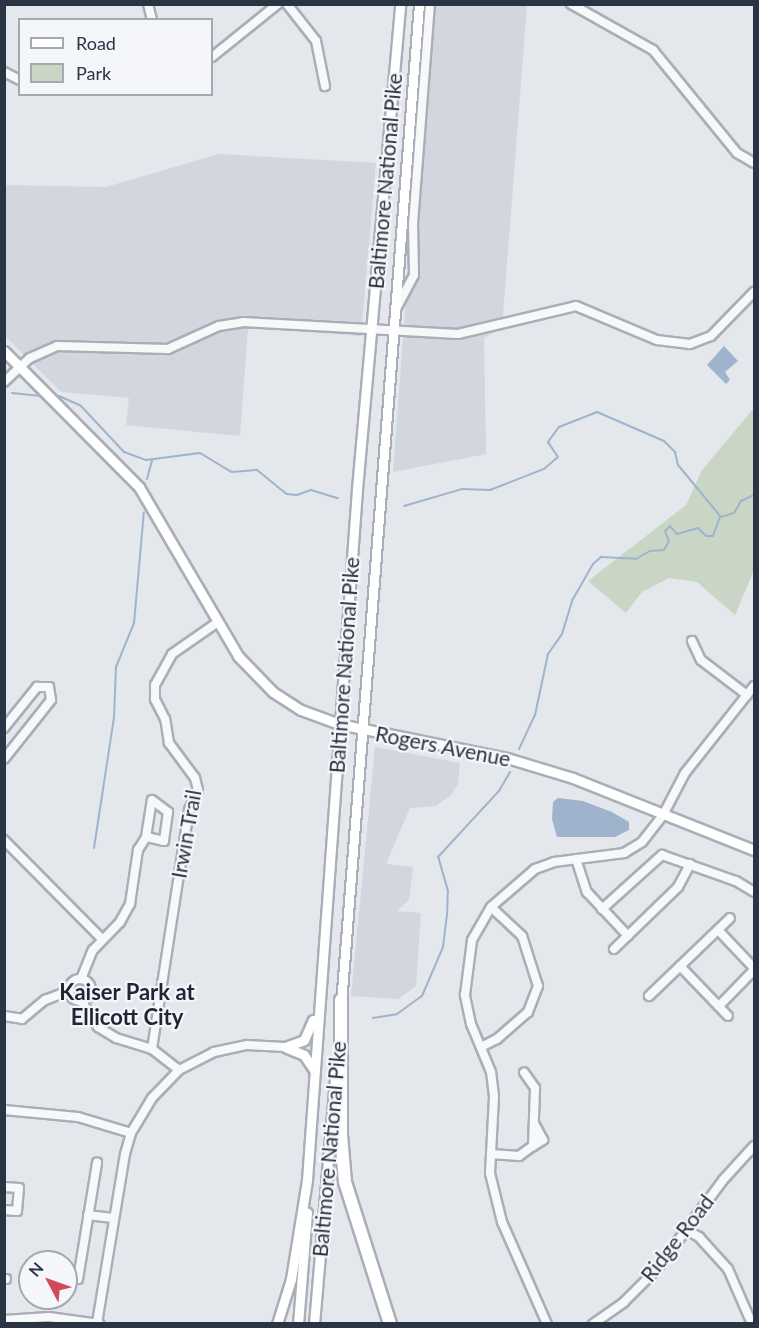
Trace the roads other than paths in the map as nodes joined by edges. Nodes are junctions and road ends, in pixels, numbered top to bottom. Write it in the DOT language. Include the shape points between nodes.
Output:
graph roads {
  1 [pos="278,4"];
  2 [pos="287,4"];
  3 [pos="400,4"];
  4 [pos="419,4"];
  5 [pos="430,4"];
  6 [pos="571,4"];
  7 [pos="213,56"];
  8 [pos="4,72"];
  9 [pos="18,79"];
  10 [pos="325,86"];
  11 [pos="754,163"];
  12 [pos="754,292"];
  13 [pos="396,309"];
  14 [pos="373,328"];
  15 [pos="394,330"];
  16 [pos="4,351"];
  17 [pos="20,366"];
  18 [pos="4,382"];
  19 [pos="218,622"];
  20 [pos="692,641"];
  21 [pos="754,686"];
  22 [pos="747,695"];
  23 [pos="339,724"];
  24 [pos="4,728"];
  25 [pos="363,730"];
  26 [pos="4,759"];
  27 [pos="663,814"];
  28 [pos="146,837"];
  29 [pos="4,840"];
  30 [pos="754,850"];
  31 [pos="576,859"];
  32 [pos="690,864"];
  33 [pos="754,892"];
  34 [pos="491,907"];
  35 [pos="602,909"];
  36 [pos="730,918"];
  37 [pos="718,930"];
  38 [pos="628,936"];
  39 [pos="102,939"];
  40 [pos="614,949"];
  41 [pos="680,966"];
  42 [pos="754,969"];
  43 [pos="81,979"];
  44 [pos="69,991"];
  45 [pos="649,996"];
  46 [pos="341,1000"];
  47 [pos="319,1001"];
  48 [pos="82,1002"];
  49 [pos="719,1006"];
  50 [pos="4,1016"];
  51 [pos="728,1016"];
  52 [pos="285,1047"];
  53 [pos="481,1047"];
  54 [pos="152,1049"];
  55 [pos="179,1070"];
  56 [pos="314,1070"];
  57 [pos="524,1071"];
  58 [pos="4,1110"];
  59 [pos="131,1133"];
  60 [pos="754,1146"];
  61 [pos="491,1154"];
  62 [pos="97,1163"];
  63 [pos="307,1180"];
  64 [pos="4,1187"];
  65 [pos="4,1210"];
  66 [pos="88,1215"];
  67 [pos="113,1218"];
  68 [pos="686,1230"];
  69 [pos="78,1279"];
  70 [pos="4,1320"];
  71 [pos="99,1323"];
  72 [pos="277,1323"];
  73 [pos="298,1323"];
  74 [pos="314,1323"];
  75 [pos="390,1323"];
  76 [pos="547,1323"];
  77 [pos="593,1323"];
  78 [pos="752,1323"];
  1 -- 7 [label="street"];
  2 -- 10 [label="street" via="316,41"];
  3 -- 14 [label="main road, Baltimore National Pike"];
  4 -- 13 [label="main road, Baltimore National Pike"];
  5 -- 13 [label="street" via="413,224 414,275"];
  6 -- 11 [label="street" via="633,35 653,50 738,153"];
  8 -- 9 [label="street"];
  12 -- 15 [label="street" via="711,336 690,344 657,340 576,306 458,334"];
  13 -- 15 [label="main road, Baltimore National Pike"];
  14 -- 15 [label="street"];
  14 -- 17 [label="street" via="243,321 219,326 168,349 69,345 50,348"];
  14 -- 23 [label="main road, Baltimore National Pike"];
  15 -- 25 [label="main road, Baltimore National Pike"];
  16 -- 17 [label="main road, Rogers Avenue"];
  17 -- 18 [label="street"];
  17 -- 19 [label="main road, Rogers Avenue" via="139,487"];
  19 -- 23 [label="main road, Rogers Avenue" via="238,656 273,692 301,710"];
  19 -- 54 [label="street, Irwin Trail" via="172,654 155,685 155,699 165,719 169,744 195,778 198,790 189,810"];
  20 -- 22 [label="street" via="701,660"];
  21 -- 22 [label="street"];
  22 -- 27 [label="street" via="685,773"];
  23 -- 25 [label="main road, Rogers Avenue"];
  23 -- 47 [label="main road, Baltimore National Pike"];
  24 -- 26 [label="street" via="37,687 49,687 51,700"];
  25 -- 27 [label="main road, Rogers Avenue" via="525,763"];
  25 -- 46 [label="main road, Baltimore National Pike"];
  27 -- 30 [label="main road, Rogers Avenue"];
  27 -- 31 [label="street" via="642,842 624,853"];
  28 -- 28 [label="street" via="149,819 152,800 168,812 164,841"];
  28 -- 39 [label="street" via="138,849 130,904 120,922"];
  29 -- 39 [label="street"];
  31 -- 34 [label="street" via="535,869"];
  31 -- 35 [label="street" via="582,882"];
  32 -- 33 [label="street"];
  32 -- 35 [label="street" via="669,856 657,857"];
  32 -- 38 [label="street" via="678,887"];
  34 -- 53 [label="street" via="472,940 465,974 467,1009"];
  34 -- 53 [label="street" via="522,936 538,986 528,1012"];
  35 -- 38 [label="street"];
  36 -- 37 [label="street"];
  37 -- 41 [label="street"];
  37 -- 42 [label="street"];
  38 -- 40 [label="street"];
  39 -- 43 [label="street" via="88,958"];
  41 -- 45 [label="street"];
  41 -- 49 [label="street"];
  42 -- 49 [label="street"];
  43 -- 44 [label="street" via="73,982"];
  43 -- 48 [label="street" via="91,989"];
  44 -- 48 [label="street" via="72,999"];
  44 -- 50 [label="street" via="45,1000 22,1019"];
  46 -- 74 [label="main road, Baltimore National Pike"];
  46 -- 75 [label="highway" via="343,1166 359,1234"];
  47 -- 52 [label="main road" via="308,1036"];
  47 -- 56 [label="main road, Baltimore National Pike"];
  48 -- 54 [label="street" via="98,1027 116,1038"];
  49 -- 51 [label="street"];
  52 -- 55 [label="street" via="232,1047"];
  52 -- 56 [label="main road" via="304,1055"];
  53 -- 61 [label="street" via="491,1072 494,1096"];
  54 -- 55 [label="street"];
  55 -- 59 [label="street" via="152,1098"];
  56 -- 63 [label="main road, Baltimore National Pike"];
  57 -- 61 [label="street" via="535,1088 533,1146 519,1156"];
  58 -- 59 [label="street" via="78,1117"];
  59 -- 67 [label="street"];
  60 -- 68 [label="street, Ridge Road"];
  61 -- 76 [label="street" via="490,1173 502,1222"];
  62 -- 66 [label="street"];
  63 -- 72 [label="main road, Baltimore National Pike" via="291,1279"];
  63 -- 73 [label="main road" via="307,1250"];
  64 -- 65 [label="street" via="19,1188 17,1211"];
  66 -- 67 [label="street"];
  66 -- 69 [label="street"];
  67 -- 71 [label="street"];
  68 -- 77 [label="street, Ridge Road" via="638,1288"];
  68 -- 78 [label="street" via="699,1237 728,1269"];
  70 -- 71 [label="street" via="49,1317"];
}
